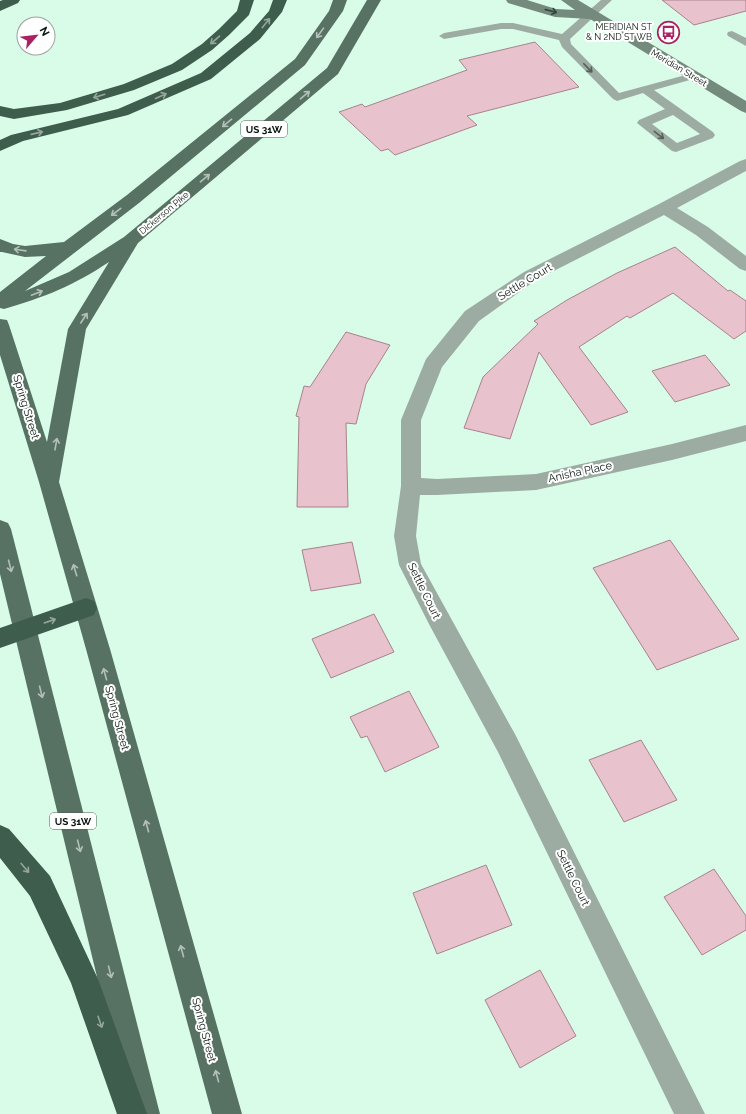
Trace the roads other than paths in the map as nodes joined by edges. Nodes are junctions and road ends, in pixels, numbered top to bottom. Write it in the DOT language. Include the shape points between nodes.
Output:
graph roads {
  1 [pos="13,0"];
  2 [pos="248,0"];
  3 [pos="280,0"];
  4 [pos="340,0"];
  5 [pos="374,0"];
  6 [pos="513,0"];
  7 [pos="568,0"];
  8 [pos="608,0"];
  9 [pos="0,7"];
  10 [pos="592,15"];
  11 [pos="732,34"];
  12 [pos="444,36"];
  13 [pos="564,38"];
  14 [pos="746,43"];
  15 [pos="693,76"];
  16 [pos="646,90"];
  17 [pos="746,108"];
  18 [pos="0,110"];
  19 [pos="674,110"];
  20 [pos="0,146"];
  21 [pos="746,164"];
  22 [pos="665,208"];
  23 [pos="132,239"];
  24 [pos="0,244"];
  25 [pos="69,247"];
  26 [pos="746,264"];
  27 [pos="0,303"];
  28 [pos="0,325"];
  29 [pos="746,433"];
  30 [pos="49,482"];
  31 [pos="411,486"];
  32 [pos="0,529"];
  33 [pos="86,608"];
  34 [pos="25,629"];
  35 [pos="0,638"];
  36 [pos="0,838"];
  37 [pos="132,1114"];
  38 [pos="145,1114"];
  39 [pos="227,1114"];
  40 [pos="690,1114"];
  1 -- 9 [label="highway"];
  2 -- 18 [label="highway, one-way" via="244,12 224,32 177,67 129,87 62,107 14,114"];
  20 -- 3 [label="highway, one-way" via="17,138 123,112 206,76 255,36 275,12"];
  4 -- 25 [label="main road, US 31W, one-way" via="336,11 300,62 134,199"];
  23 -- 5 [label="main road, Dickerson Pike / US 31W, one-way" via="333,71"];
  6 -- 10 [label="street, Meridian Street, one-way" via="555,13"];
  7 -- 10 [label="street, Meridian Street"];
  8 -- 10 [label="lane"];
  10 -- 13 [label="lane"];
  10 -- 15 [label="street, Meridian Street"];
  11 -- 14 [label="lane"];
  12 -- 13 [label="lane" via="513,26"];
  13 -- 16 [label="lane, one-way" via="566,45 617,97"];
  15 -- 16 [label="lane"];
  15 -- 17 [label="street, Meridian Street"];
  16 -- 19 [label="lane"];
  19 -- 19 [label="lane, one-way" via="643,123 676,148 709,134"];
  21 -- 22 [label="street, Settle Court"];
  22 -- 26 [label="street" via="702,231"];
  22 -- 31 [label="street, Settle Court" via="530,276 472,316 433,364 411,420"];
  27 -- 23 [label="main road, one-way" via="38,293 75,276"];
  30 -- 23 [label="main road, Dickerson Pike / US 31W, one-way" via="76,329"];
  25 -- 24 [label="main road, one-way" via="27,251 7,248"];
  25 -- 27 [label="main road, US 31W"];
  28 -- 30 [label="main road, Spring Street"];
  29 -- 31 [label="street, Anisha Place" via="536,482"];
  33 -- 30 [label="main road, Spring Street / US 31W, one-way"];
  31 -- 40 [label="street, Settle Court" via="405,536 410,565 507,744"];
  32 -- 34 [label="main road, US 31W, one-way"];
  34 -- 33 [label="highway, one-way"];
  39 -- 33 [label="main road, Spring Street / US 31W, one-way"];
  34 -- 35 [label="highway"];
  34 -- 38 [label="main road, US 31W, one-way"];
  36 -- 37 [label="highway, one-way" via="40,886 84,979"];
}
